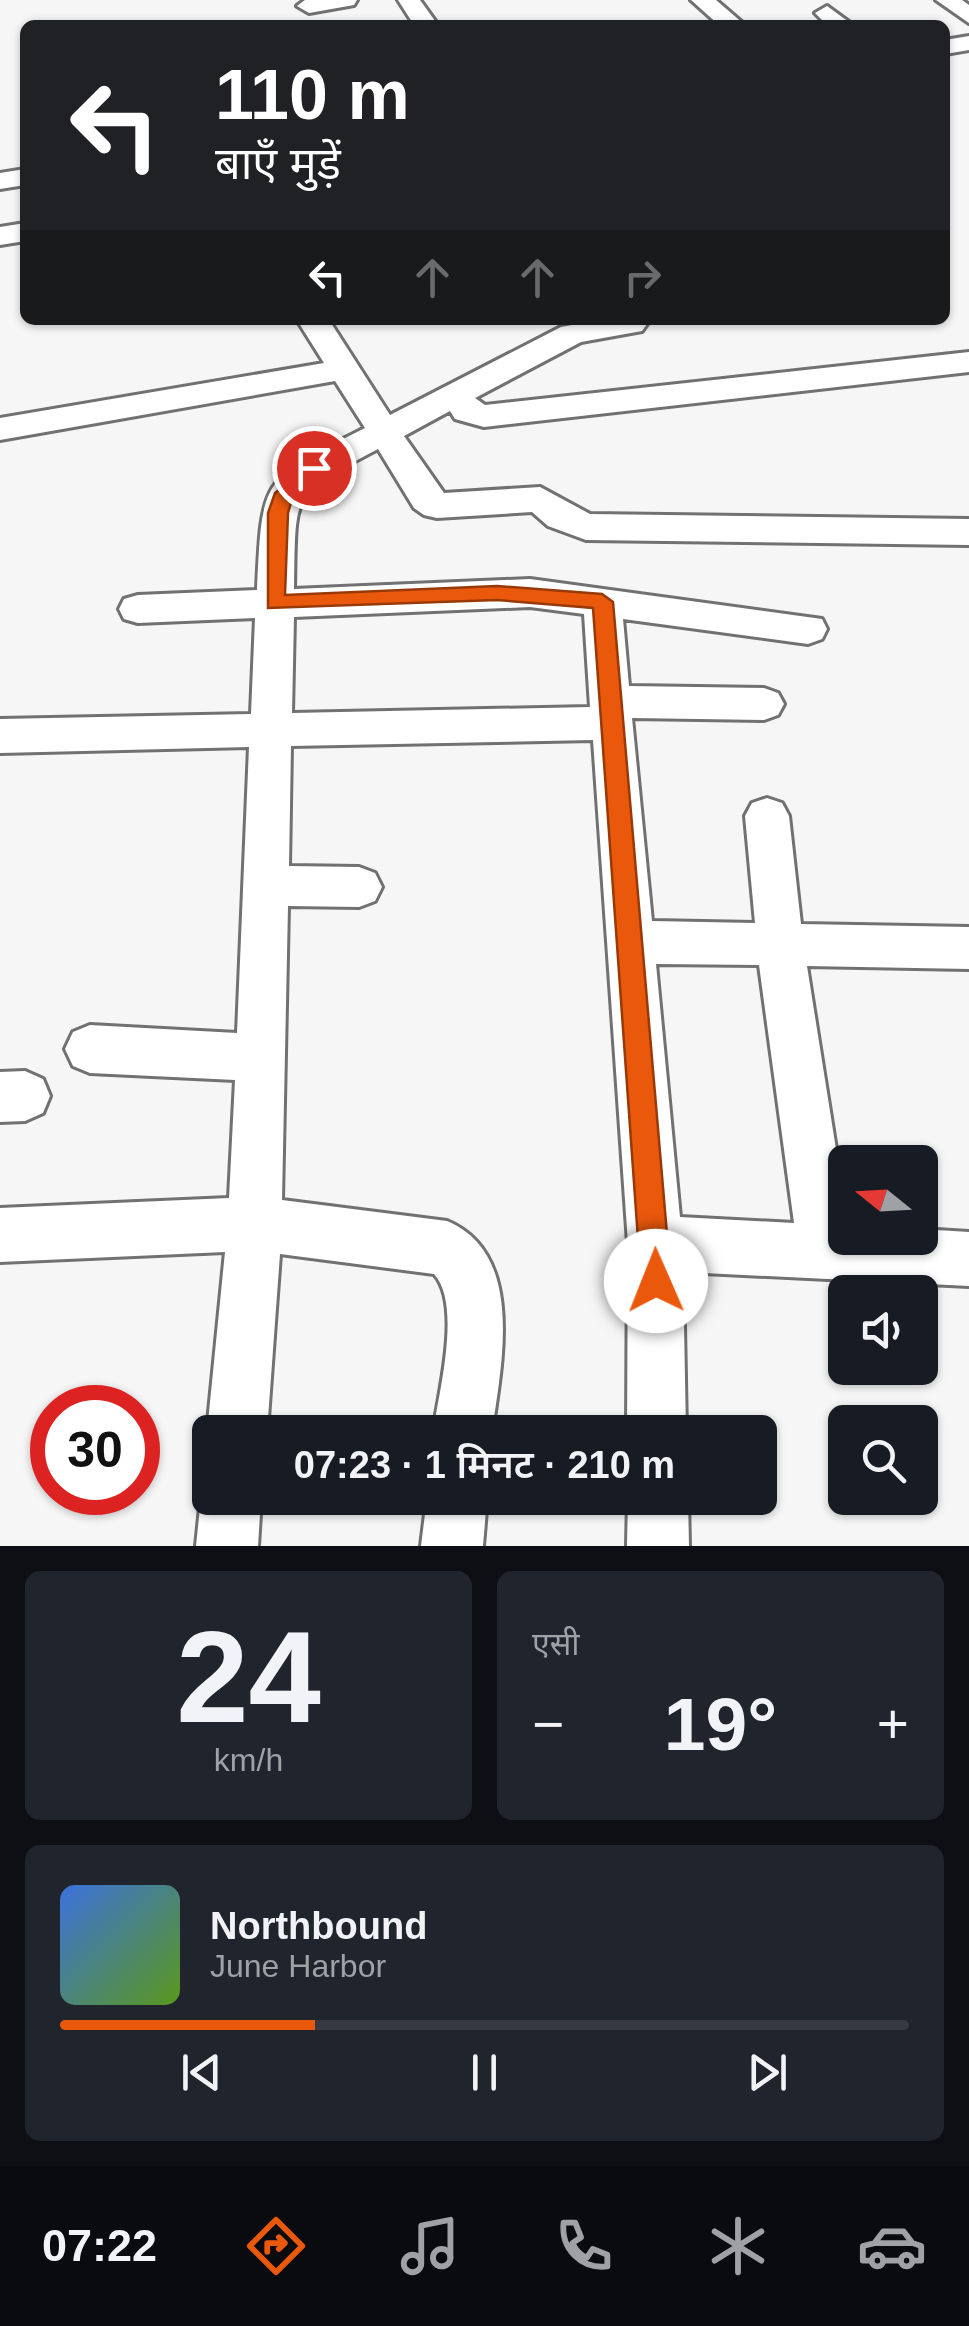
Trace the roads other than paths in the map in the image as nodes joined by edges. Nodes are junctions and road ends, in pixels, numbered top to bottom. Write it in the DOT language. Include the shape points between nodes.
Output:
graph roads {
  1 [pos="346,0"];
  2 [pos="702,0"];
  3 [pos="947,0"];
  4 [pos="310,8"];
  5 [pos="969,16"];
  6 [pos="727,20"];
  7 [pos="316,325"];
  8 [pos="625,325"];
  9 [pos="969,362"];
  10 [pos="345,369"];
  11 [pos="454,395"];
  12 [pos="0,429"];
  13 [pos="384,431"];
  14 [pos="969,532"];
  15 [pos="275,602"];
  16 [pos="602,602"];
  17 [pos="138,609"];
  18 [pos="808,629"];
  19 [pos="764,704"];
  20 [pos="612,713"];
  21 [pos="270,732"];
  22 [pos="0,736"];
  23 [pos="766,816"];
  24 [pos="263,886"];
  25 [pos="359,887"];
  26 [pos="631,942"];
  27 [pos="780,945"];
  28 [pos="969,948"];
  29 [pos="90,1048"];
  30 [pos="259,1058"];
  31 [pos="255,1224"];
  32 [pos="0,1235"];
  33 [pos="656,1244"];
  34 [pos="826,1252"];
  35 [pos="969,1259"];
  36 [pos="238,1415"];
  37 [pos="465,1415"];
  38 [pos="657,1415"];
  39 [pos="230,1515"];
  40 [pos="455,1515"];
  41 [pos="658,1515"];
  42 [pos="227,1546"];
  43 [pos="452,1546"];
  44 [pos="658,1546"];
  1 -- 4 [label="street"];
  2 -- 6 [label="street"];
  3 -- 5 [label="street"];
  7 -- 10 [label="street"];
  8 -- 11 [label="street" via="572,334"];
  9 -- 11 [label="street" via="484,416 467,411"];
  10 -- 12 [label="street"];
  10 -- 13 [label="street"];
  11 -- 13 [label="street"];
  13 -- 14 [label="street" via="437,506 540,499 586,527"];
  13 -- 15 [label="street" via="306,473 284,493"];
  15 -- 16 [label="street" via="497,593"];
  15 -- 17 [label="street"];
  15 -- 21 [label="street"];
  16 -- 18 [label="street"];
  16 -- 20 [label="street"];
  19 -- 20 [label="street"];
  20 -- 21 [label="street"];
  20 -- 26 [label="street"];
  21 -- 22 [label="street"];
  21 -- 24 [label="street"];
  23 -- 27 [label="street"];
  24 -- 25 [label="street"];
  24 -- 30 [label="street"];
  26 -- 27 [label="street"];
  26 -- 33 [label="street"];
  27 -- 28 [label="street"];
  27 -- 34 [label="street"];
  29 -- 30 [label="street"];
  30 -- 31 [label="street"];
  31 -- 32 [label="street"];
  31 -- 36 [label="street"];
  31 -- 37 [label="street" via="447,1248 462,1258 476,1296"];
  33 -- 34 [label="street"];
  33 -- 38 [label="street"];
  34 -- 35 [label="street"];
  39 -- 42 [label="street"];
  40 -- 43 [label="street"];
  41 -- 44 [label="street"];
}
